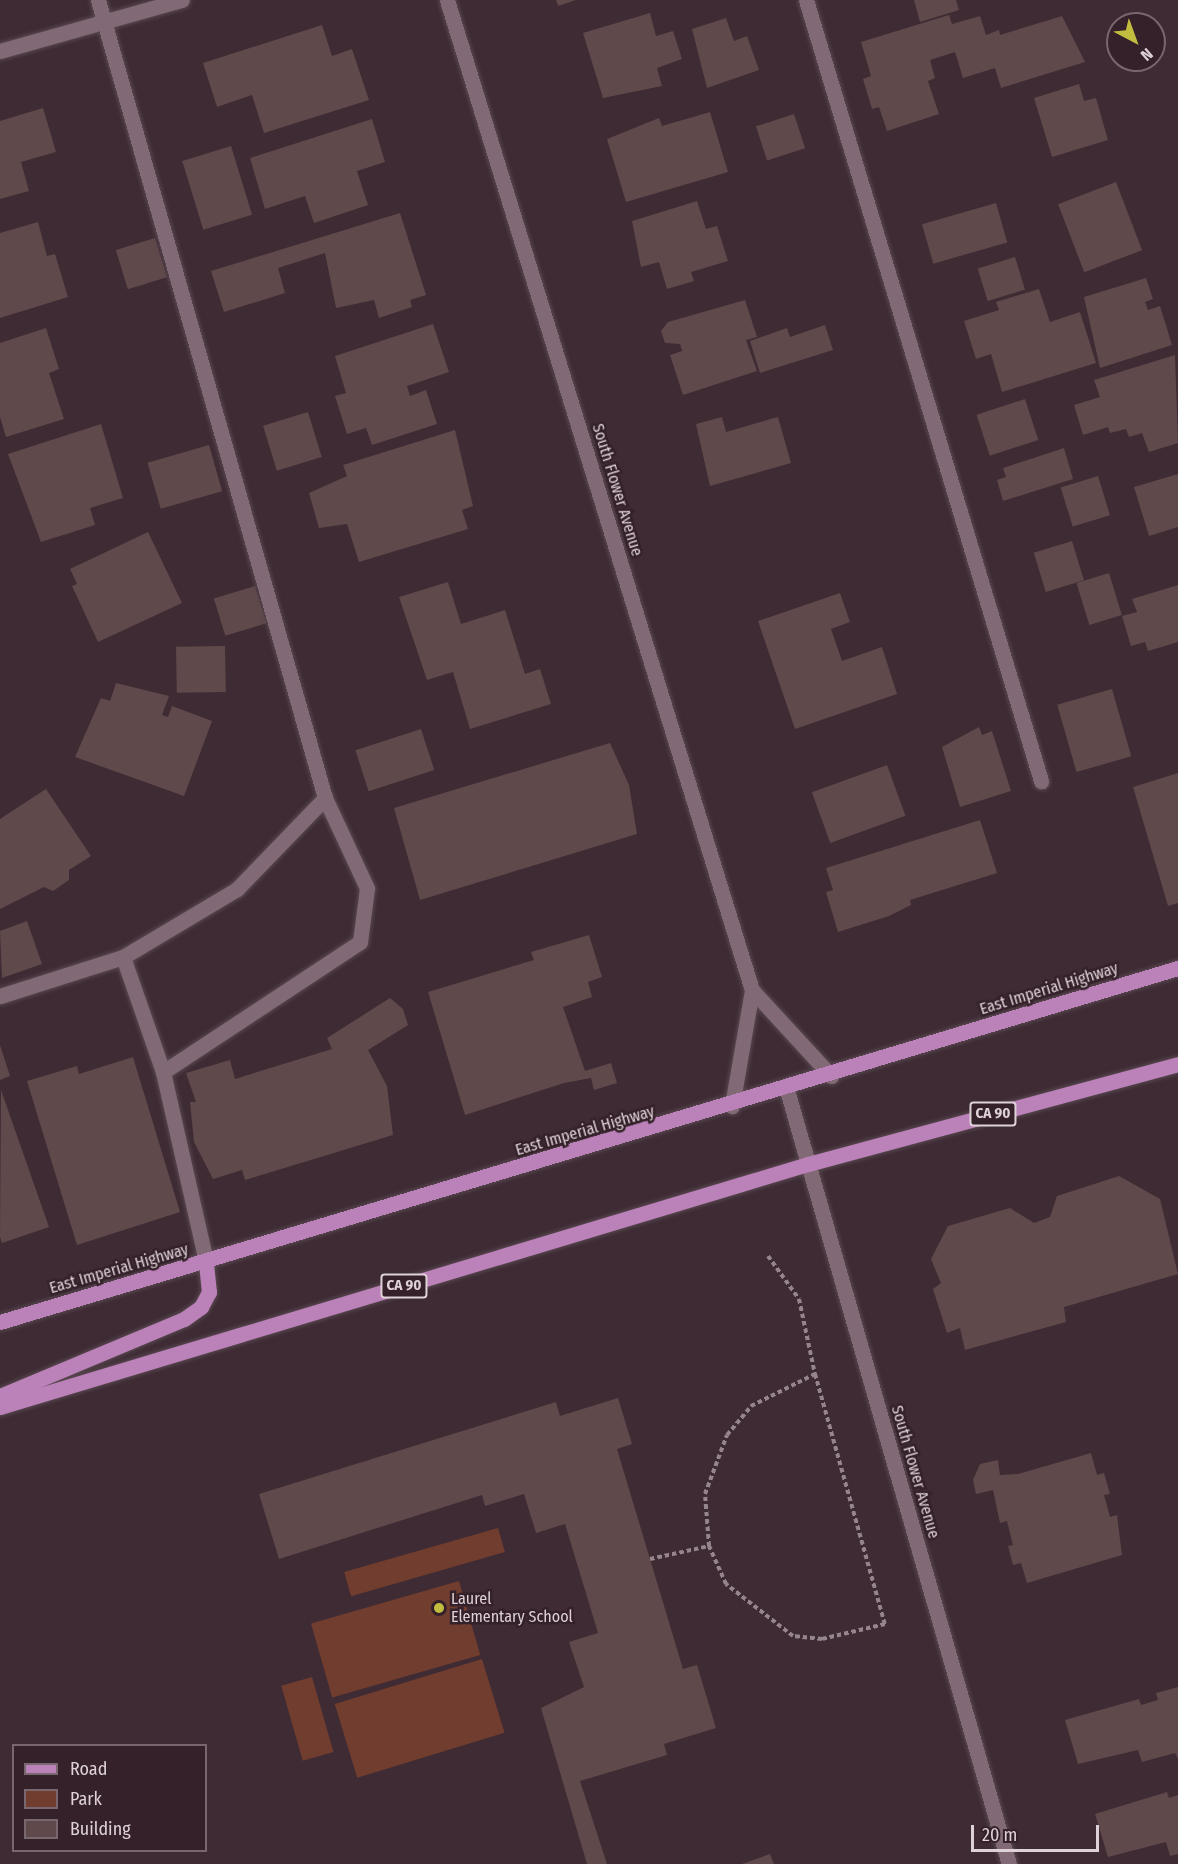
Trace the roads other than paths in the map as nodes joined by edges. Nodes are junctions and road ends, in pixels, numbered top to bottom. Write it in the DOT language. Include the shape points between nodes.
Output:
graph roads {
  1 [pos="98,0"];
  2 [pos="182,0"];
  3 [pos="447,0"];
  4 [pos="806,0"];
  5 [pos="105,22"];
  6 [pos="0,51"];
  7 [pos="1041,781"];
  8 [pos="325,798"];
  9 [pos="123,957"];
  10 [pos="1178,968"];
  11 [pos="752,990"];
  12 [pos="0,996"];
  13 [pos="1178,1064"];
  14 [pos="163,1072"];
  15 [pos="831,1076"];
  16 [pos="787,1090"];
  17 [pos="732,1106"];
  18 [pos="808,1164"];
  19 [pos="206,1262"];
  20 [pos="0,1322"];
  21 [pos="0,1396"];
  22 [pos="0,1407"];
  23 [pos="1009,1864"];
  1 -- 5 [label="street"];
  2 -- 5 [label="street"];
  3 -- 11 [label="street, South Flower Avenue"];
  4 -- 7 [label="street"];
  5 -- 6 [label="street"];
  5 -- 8 [label="street"];
  8 -- 9 [label="street" via="237,889"];
  8 -- 14 [label="street" via="367,888 360,942"];
  9 -- 12 [label="street"];
  9 -- 14 [label="street"];
  10 -- 15 [label="main road, East Imperial Highway"];
  11 -- 15 [label="street, South Flower Avenue"];
  11 -- 17 [label="street, South Flower Avenue"];
  13 -- 18 [label="main road, CA 90"];
  14 -- 19 [label="street"];
  15 -- 16 [label="main road, East Imperial Highway"];
  16 -- 17 [label="main road, East Imperial Highway"];
  16 -- 18 [label="street, South Flower Avenue"];
  17 -- 19 [label="main road, East Imperial Highway"];
  18 -- 22 [label="main road, CA 90"];
  18 -- 23 [label="street, South Flower Avenue"];
  19 -- 20 [label="main road, East Imperial Highway"];
  19 -- 21 [label="main road" via="209,1292 201,1307 184,1318"];
}
